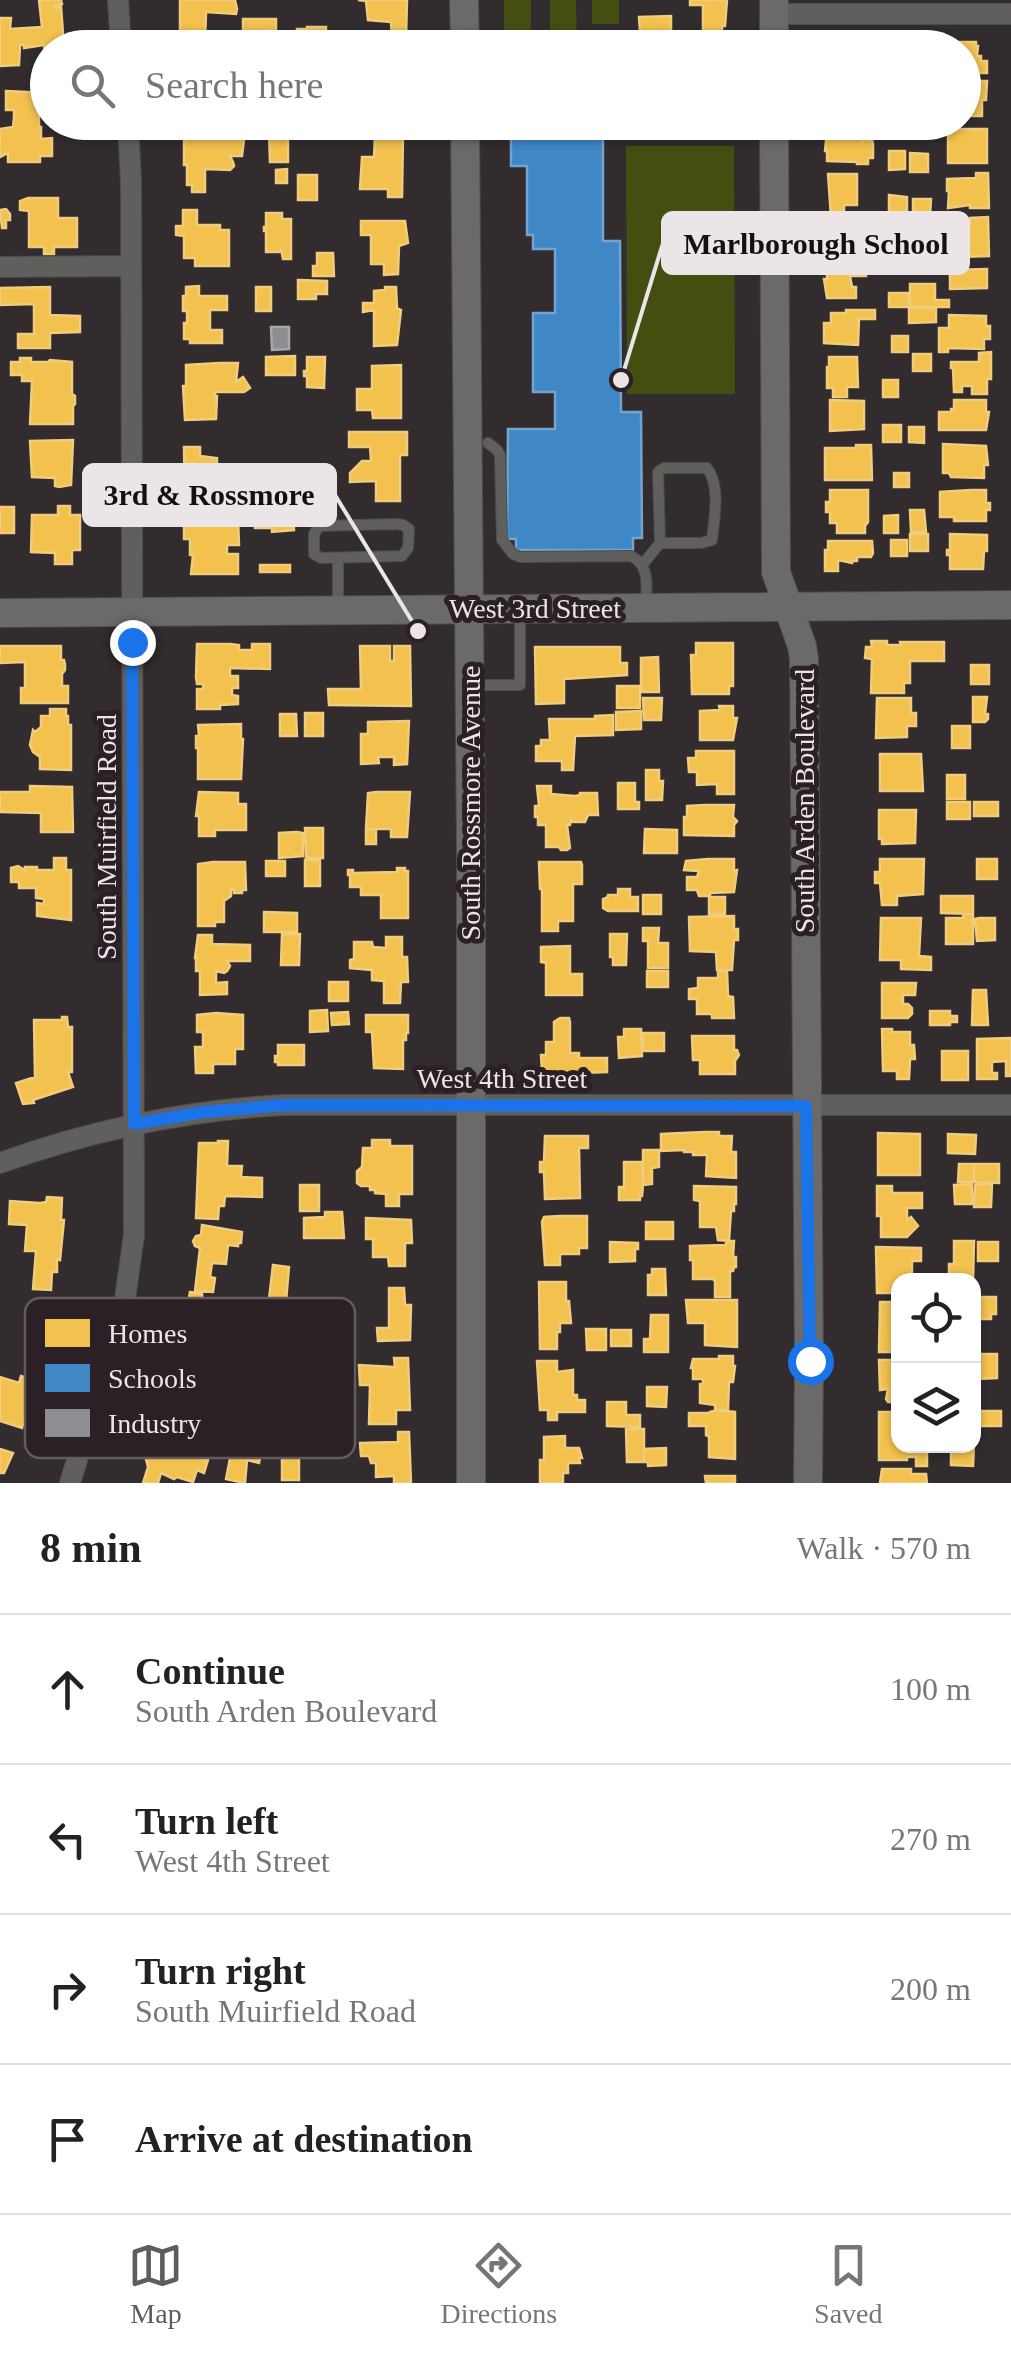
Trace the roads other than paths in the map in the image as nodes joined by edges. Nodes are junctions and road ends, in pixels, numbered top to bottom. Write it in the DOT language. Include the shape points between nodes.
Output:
graph roads {
  1 [pos="118,0"];
  2 [pos="464,0"];
  3 [pos="774,7"];
  4 [pos="1011,14"];
  5 [pos="119,30"];
  6 [pos="464,30"];
  7 [pos="128,140"];
  8 [pos="465,140"];
  9 [pos="774,140"];
  10 [pos="131,266"];
  11 [pos="0,267"];
  12 [pos="488,443"];
  13 [pos="660,543"];
  14 [pos="338,558"];
  15 [pos="643,564"];
  16 [pos="1011,606"];
  17 [pos="468,608"];
  18 [pos="520,608"];
  19 [pos="646,608"];
  20 [pos="789,608"];
  21 [pos="338,610"];
  22 [pos="132,612"];
  23 [pos="0,613"];
  24 [pos="469,686"];
  25 [pos="1011,1105"];
  26 [pos="471,1106"];
  27 [pos="806,1106"];
  28 [pos="134,1124"];
  29 [pos="0,1163"];
  30 [pos="125,1298"];
  31 [pos="78,1458"];
  32 [pos="70,1483"];
  33 [pos="472,1483"];
  34 [pos="808,1483"];
  1 -- 5 [label="street"];
  2 -- 6 [label="main road"];
  3 -- 4 [label="street"];
  7 -- 10 [label="street, South Muirfield Road"];
  8 -- 17 [label="main road, South Rossmore Avenue"];
  9 -- 20 [label="main road, South Arden Boulevard" via="776,572"];
  10 -- 11 [label="street"];
  10 -- 22 [label="street, South Muirfield Road"];
  12 -- 15 [label="lane" via="500,455 502,540 512,554 631,556"];
  13 -- 13 [label="lane" via="712,540 713,475 707,468 658,472"];
  13 -- 15 [label="lane"];
  14 -- 14 [label="lane" via="402,556 409,529 319,526 314,554"];
  14 -- 21 [label="lane"];
  15 -- 19 [label="lane"];
  16 -- 20 [label="main road, West 3rd Street"];
  17 -- 18 [label="main road, West 3rd Street"];
  17 -- 21 [label="main road, West 3rd Street"];
  17 -- 24 [label="main road, South Rossmore Avenue"];
  18 -- 19 [label="main road, West 3rd Street"];
  18 -- 24 [label="lane" via="520,686"];
  19 -- 20 [label="main road, West 3rd Street"];
  20 -- 27 [label="main road, South Arden Boulevard" via="804,660"];
  21 -- 22 [label="main road, West 3rd Street"];
  22 -- 23 [label="main road, West 3rd Street"];
  22 -- 28 [label="street, South Muirfield Road"];
  24 -- 26 [label="main road, South Rossmore Avenue"];
  25 -- 27 [label="street, West 4th Street"];
  26 -- 27 [label="street, West 4th Street"];
  26 -- 28 [label="street, West 4th Street" via="284,1105"];
  26 -- 33 [label="main road, South Rossmore Avenue"];
  27 -- 34 [label="main road, South Arden Boulevard"];
  28 -- 29 [label="street, West 4th Street"];
  28 -- 30 [label="street, South Muirfield Road" via="134,1234"];
  31 -- 32 [label="street, South Muirfield Road"];
}
